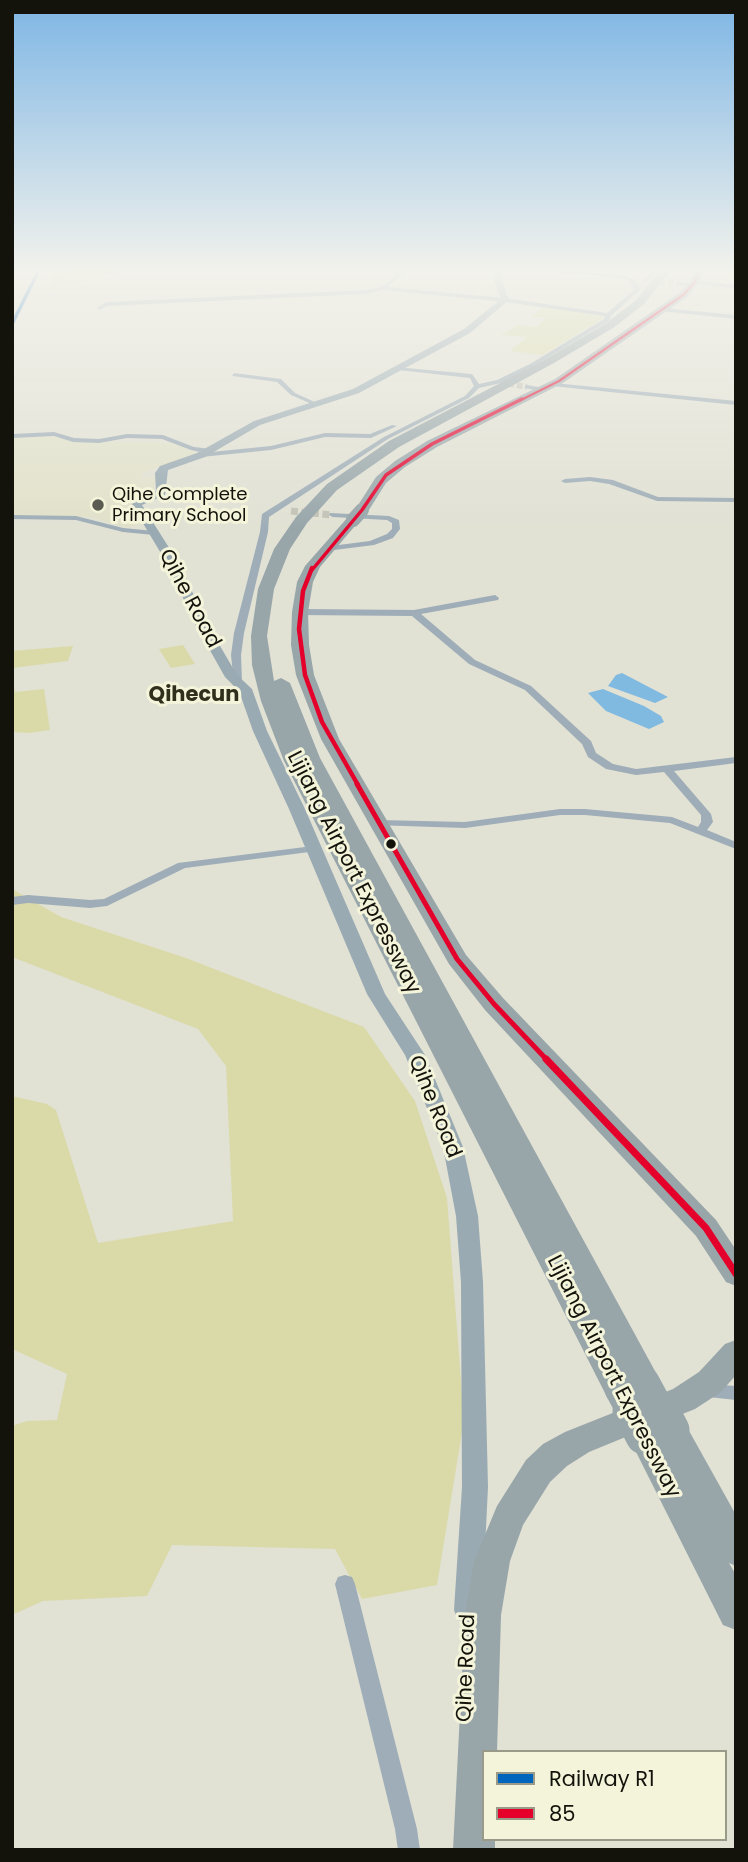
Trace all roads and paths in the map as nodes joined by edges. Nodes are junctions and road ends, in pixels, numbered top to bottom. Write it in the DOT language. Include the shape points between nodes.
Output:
graph roads {
  1 [pos="422,355"];
  2 [pos="549,355"];
  3 [pos="560,355"];
  4 [pos="597,355"];
  5 [pos="398,368"];
  6 [pos="234,375"];
  7 [pos="477,386"];
  8 [pos="527,387"];
  9 [pos="549,387"];
  10 [pos="736,402"];
  11 [pos="316,404"];
  12 [pos="412,424"];
  13 [pos="12,436"];
  14 [pos="205,453"];
  15 [pos="565,481"];
  16 [pos="736,500"];
  17 [pos="275,510"];
  18 [pos="292,510"];
  19 [pos="349,515"];
  20 [pos="12,517"];
  21 [pos="154,533"];
  22 [pos="326,549"];
  23 [pos="495,598"];
  24 [pos="300,612"];
  25 [pos="414,613"];
  26 [pos="237,682"];
  27 [pos="736,760"];
  28 [pos="668,770"];
  29 [pos="378,823"];
  30 [pos="701,831"];
  31 [pos="736,846"];
  32 [pos="313,849"];
  33 [pos="12,901"];
  34 [pos="736,1274"];
  35 [pos="736,1353"];
  36 [pos="698,1391"];
  37 [pos="736,1393"];
  38 [pos="658,1433"];
  39 [pos="736,1549"];
  40 [pos="345,1584"];
  41 [pos="736,1612"];
  42 [pos="477,1783"];
  43 [pos="409,1850"];
  44 [pos="474,1850"];
  1 -- 5 [label="street"];
  2 -- 7 [label="street" via="499,382"];
  3 -- 38 [label="highway, Lijiang Airport Expressway, bridge" via="394,444 332,488 301,520 282,549 267,589 259,636 261,665 294,761"];
  4 -- 9 [label="highway"];
  5 -- 7 [label="street" via="472,376"];
  5 -- 11 [label="street" via="356,391"];
  6 -- 11 [label="street" via="282,381 293,394"];
  7 -- 12 [label="street" via="467,397"];
  8 -- 9 [label="street"];
  9 -- 10 [label="street"];
  9 -- 19 [label="highway" via="400,464"];
  11 -- 14 [label="street" via="257,423"];
  12 -- 14 [label="street" via="392,426 371,436 325,435 273,448"];
  12 -- 17 [label="street"];
  13 -- 14 [label="street" via="54,434 73,440 163,437"];
  14 -- 21 [label="street, Qihe Road" via="162,470 161,493 138,503"];
  15 -- 16 [label="street" via="610,482 657,499"];
  17 -- 18 [label="street"];
  17 -- 26 [label="street" via="263,518 264,532 239,633"];
  19 -- 22 [label="highway"];
  19 -- 22 [label="street" via="386,518 395,521 396,529 371,543"];
  20 -- 21 [label="street" via="76,518"];
  21 -- 26 [label="street, Qihe Road"];
  22 -- 24 [label="highway" via="309,574"];
  23 -- 25 [label="street"];
  24 -- 25 [label="street"];
  24 -- 29 [label="highway" via="302,660 315,706"];
  25 -- 28 [label="street" via="472,662 528,688 587,743 592,755 610,767 627,772"];
  26 -- 32 [label="street, Qihe Road" via="245,690"];
  27 -- 28 [label="street"];
  28 -- 30 [label="street" via="706,814"];
  29 -- 30 [label="street" via="465,825 574,811 663,818"];
  29 -- 34 [label="highway" via="442,937 474,982 706,1228"];
  30 -- 31 [label="street"];
  32 -- 33 [label="street" via="182,865 107,902"];
  32 -- 42 [label="street, Qihe Road" via="376,994 427,1081 461,1181 472,1282 475,1487 462,1720"];
  35 -- 36 [label="highway"];
  36 -- 37 [label="street"];
  36 -- 42 [label="highway" via="565,1448 538,1471 520,1498 500,1537 486,1587"];
  38 -- 39 [label="highway, Lijiang Airport Expressway"];
  38 -- 41 [label="highway, Lijiang Airport Expressway"];
  40 -- 43 [label="street"];
  42 -- 44 [label="highway"];
}
